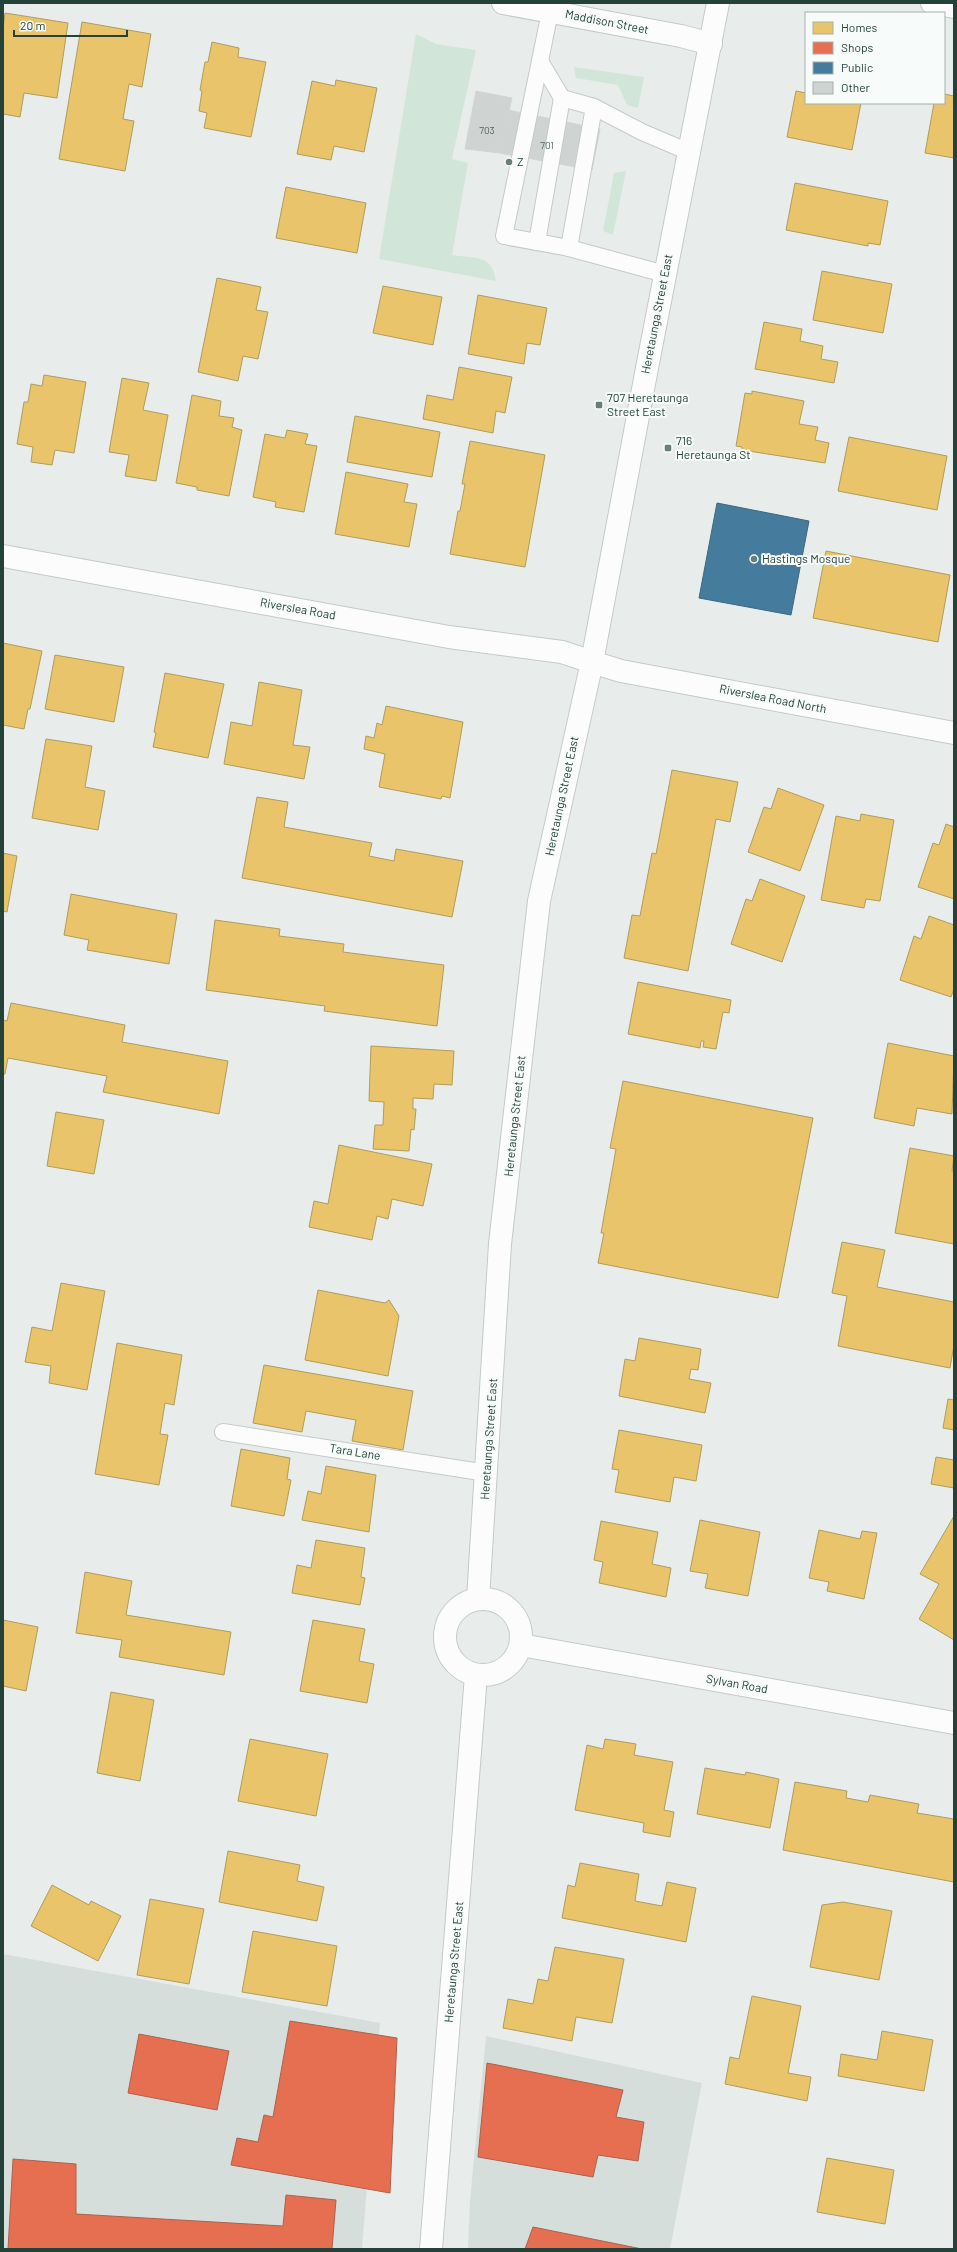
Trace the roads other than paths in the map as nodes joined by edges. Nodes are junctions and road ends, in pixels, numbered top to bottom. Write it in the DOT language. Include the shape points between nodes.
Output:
graph roads {
  1 [pos="503,3"];
  2 [pos="718,3"];
  3 [pos="932,3"];
  4 [pos="954,7"];
  5 [pos="550,12"];
  6 [pos="711,44"];
  7 [pos="540,61"];
  8 [pos="562,98"];
  9 [pos="594,107"];
  10 [pos="689,152"];
  11 [pos="537,242"];
  12 [pos="569,248"];
  13 [pos="665,274"];
  14 [pos="3,556"];
  15 [pos="592,662"];
  16 [pos="954,733"];
  17 [pos="223,1432"];
  18 [pos="487,1473"];
  19 [pos="478,1599"];
  20 [pos="520,1645"];
  21 [pos="476,1675"];
  22 [pos="954,1723"];
  23 [pos="431,2249"];
  1 -- 5 [label="main road, Maddison Street"];
  2 -- 6 [label="main road, Heretaunga Street East"];
  3 -- 4 [label="main road"];
  5 -- 6 [label="main road, Maddison Street"];
  5 -- 7 [label="lane"];
  6 -- 10 [label="main road, Heretaunga Street East"];
  7 -- 8 [label="lane"];
  7 -- 11 [label="lane" via="504,236"];
  8 -- 9 [label="lane"];
  8 -- 11 [label="lane"];
  9 -- 10 [label="lane"];
  9 -- 12 [label="lane"];
  10 -- 13 [label="main road, Heretaunga Street East"];
  11 -- 12 [label="lane"];
  12 -- 13 [label="lane"];
  13 -- 15 [label="main road, Heretaunga Street East"];
  14 -- 15 [label="main road, Riverslea Road" via="449,637 562,652"];
  15 -- 16 [label="main road, Riverslea Road North" via="620,670"];
  15 -- 18 [label="main road, Heretaunga Street East" via="539,901 500,1244"];
  17 -- 18 [label="lane, Tara Lane"];
  18 -- 19 [label="main road, Heretaunga Street East"];
  19 -- 20 [label="main road" via="496,1602 511,1611 522,1633"];
  19 -- 21 [label="main road" via="458,1608 447,1626 446,1636 446,1647 450,1657 457,1665"];
  20 -- 21 [label="main road" via="517,1656 509,1665 494,1673"];
  20 -- 22 [label="main road, Sylvan Road"];
  21 -- 23 [label="main road, Heretaunga Street East"];
}
